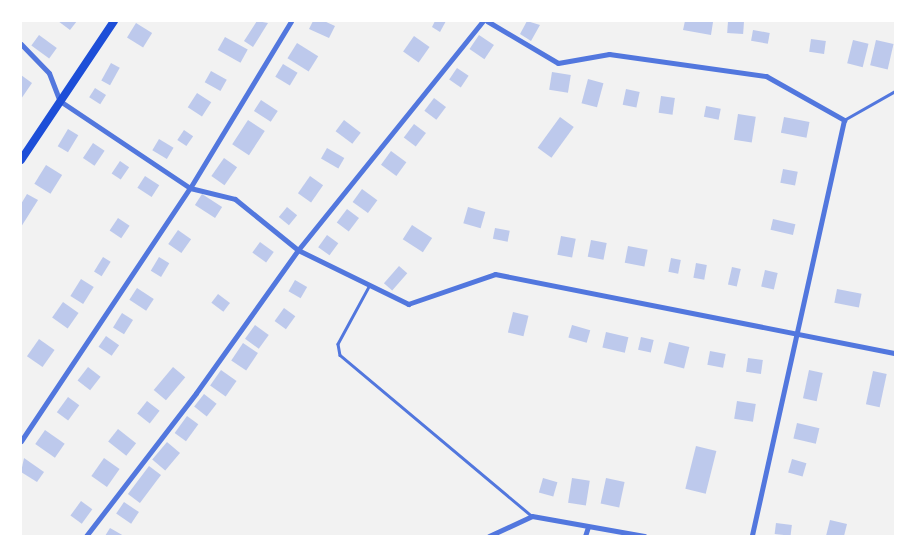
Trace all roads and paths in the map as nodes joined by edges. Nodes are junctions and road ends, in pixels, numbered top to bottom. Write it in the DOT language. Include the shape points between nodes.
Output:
graph roads {
  1 [pos="114,21"];
  2 [pos="291,21"];
  3 [pos="483,21"];
  4 [pos="487,21"];
  5 [pos="21,44"];
  6 [pos="895,91"];
  7 [pos="60,101"];
  8 [pos="844,120"];
  9 [pos="21,160"];
  10 [pos="190,188"];
  11 [pos="298,250"];
  12 [pos="370,285"];
  13 [pos="797,334"];
  14 [pos="895,353"];
  15 [pos="21,441"];
  16 [pos="532,516"];
  17 [pos="588,527"];
  18 [pos="86,536"];
  19 [pos="488,536"];
  20 [pos="585,536"];
  21 [pos="644,536"];
  22 [pos="752,536"];
  1 -- 7 [label="main road"];
  2 -- 10 [label="street"];
  3 -- 11 [label="street"];
  4 -- 8 [label="street" via="558,63 608,54 766,76"];
  5 -- 7 [label="street" via="49,73"];
  6 -- 8 [label="lane"];
  7 -- 9 [label="main road"];
  7 -- 10 [label="street"];
  8 -- 13 [label="street"];
  10 -- 11 [label="street" via="235,198"];
  10 -- 15 [label="street"];
  11 -- 12 [label="street"];
  11 -- 18 [label="street" via="196,393"];
  12 -- 13 [label="street" via="408,304 495,274"];
  12 -- 16 [label="lane" via="338,344 340,355"];
  13 -- 14 [label="street"];
  13 -- 22 [label="street"];
  16 -- 17 [label="street"];
  16 -- 19 [label="street"];
  17 -- 20 [label="street"];
  17 -- 21 [label="street"];
}
